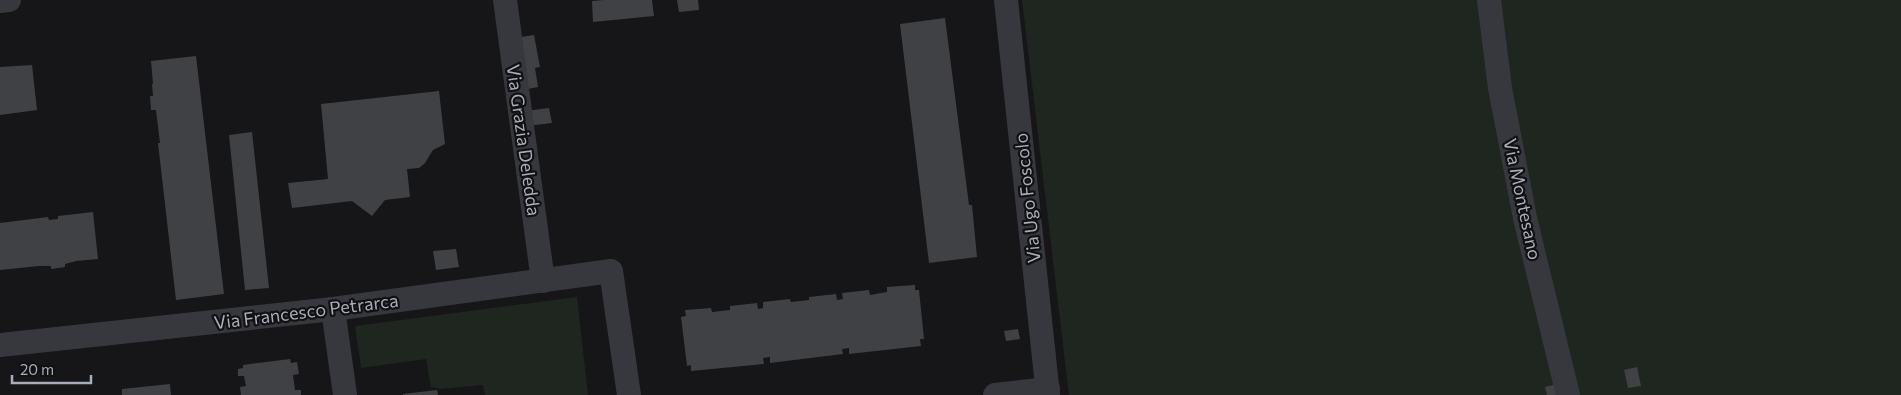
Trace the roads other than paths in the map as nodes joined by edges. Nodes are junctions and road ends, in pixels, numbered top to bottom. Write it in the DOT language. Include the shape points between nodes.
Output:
graph roads {
  1 [pos="9,0"];
  2 [pos="505,0"];
  3 [pos="1006,0"];
  4 [pos="1489,0"];
  5 [pos="0,1"];
  6 [pos="543,281"];
  7 [pos="333,309"];
  8 [pos="0,345"];
  9 [pos="1048,392"];
  10 [pos="345,395"];
  11 [pos="629,395"];
  12 [pos="995,395"];
  13 [pos="1568,395"];
  1 -- 5 [label="street"];
  2 -- 6 [label="street, Via Grazia Deledda"];
  3 -- 9 [label="street, Via Ugo Foscolo"];
  4 -- 13 [label="street, Via Montesano" via="1500,88 1525,218"];
  6 -- 7 [label="street, Via Francesco Petrarca"];
  6 -- 11 [label="street, Via Francesco Petrarca" via="611,271"];
  7 -- 8 [label="street, Via Francesco Petrarca"];
  7 -- 10 [label="street"];
  9 -- 12 [label="street"];
}
